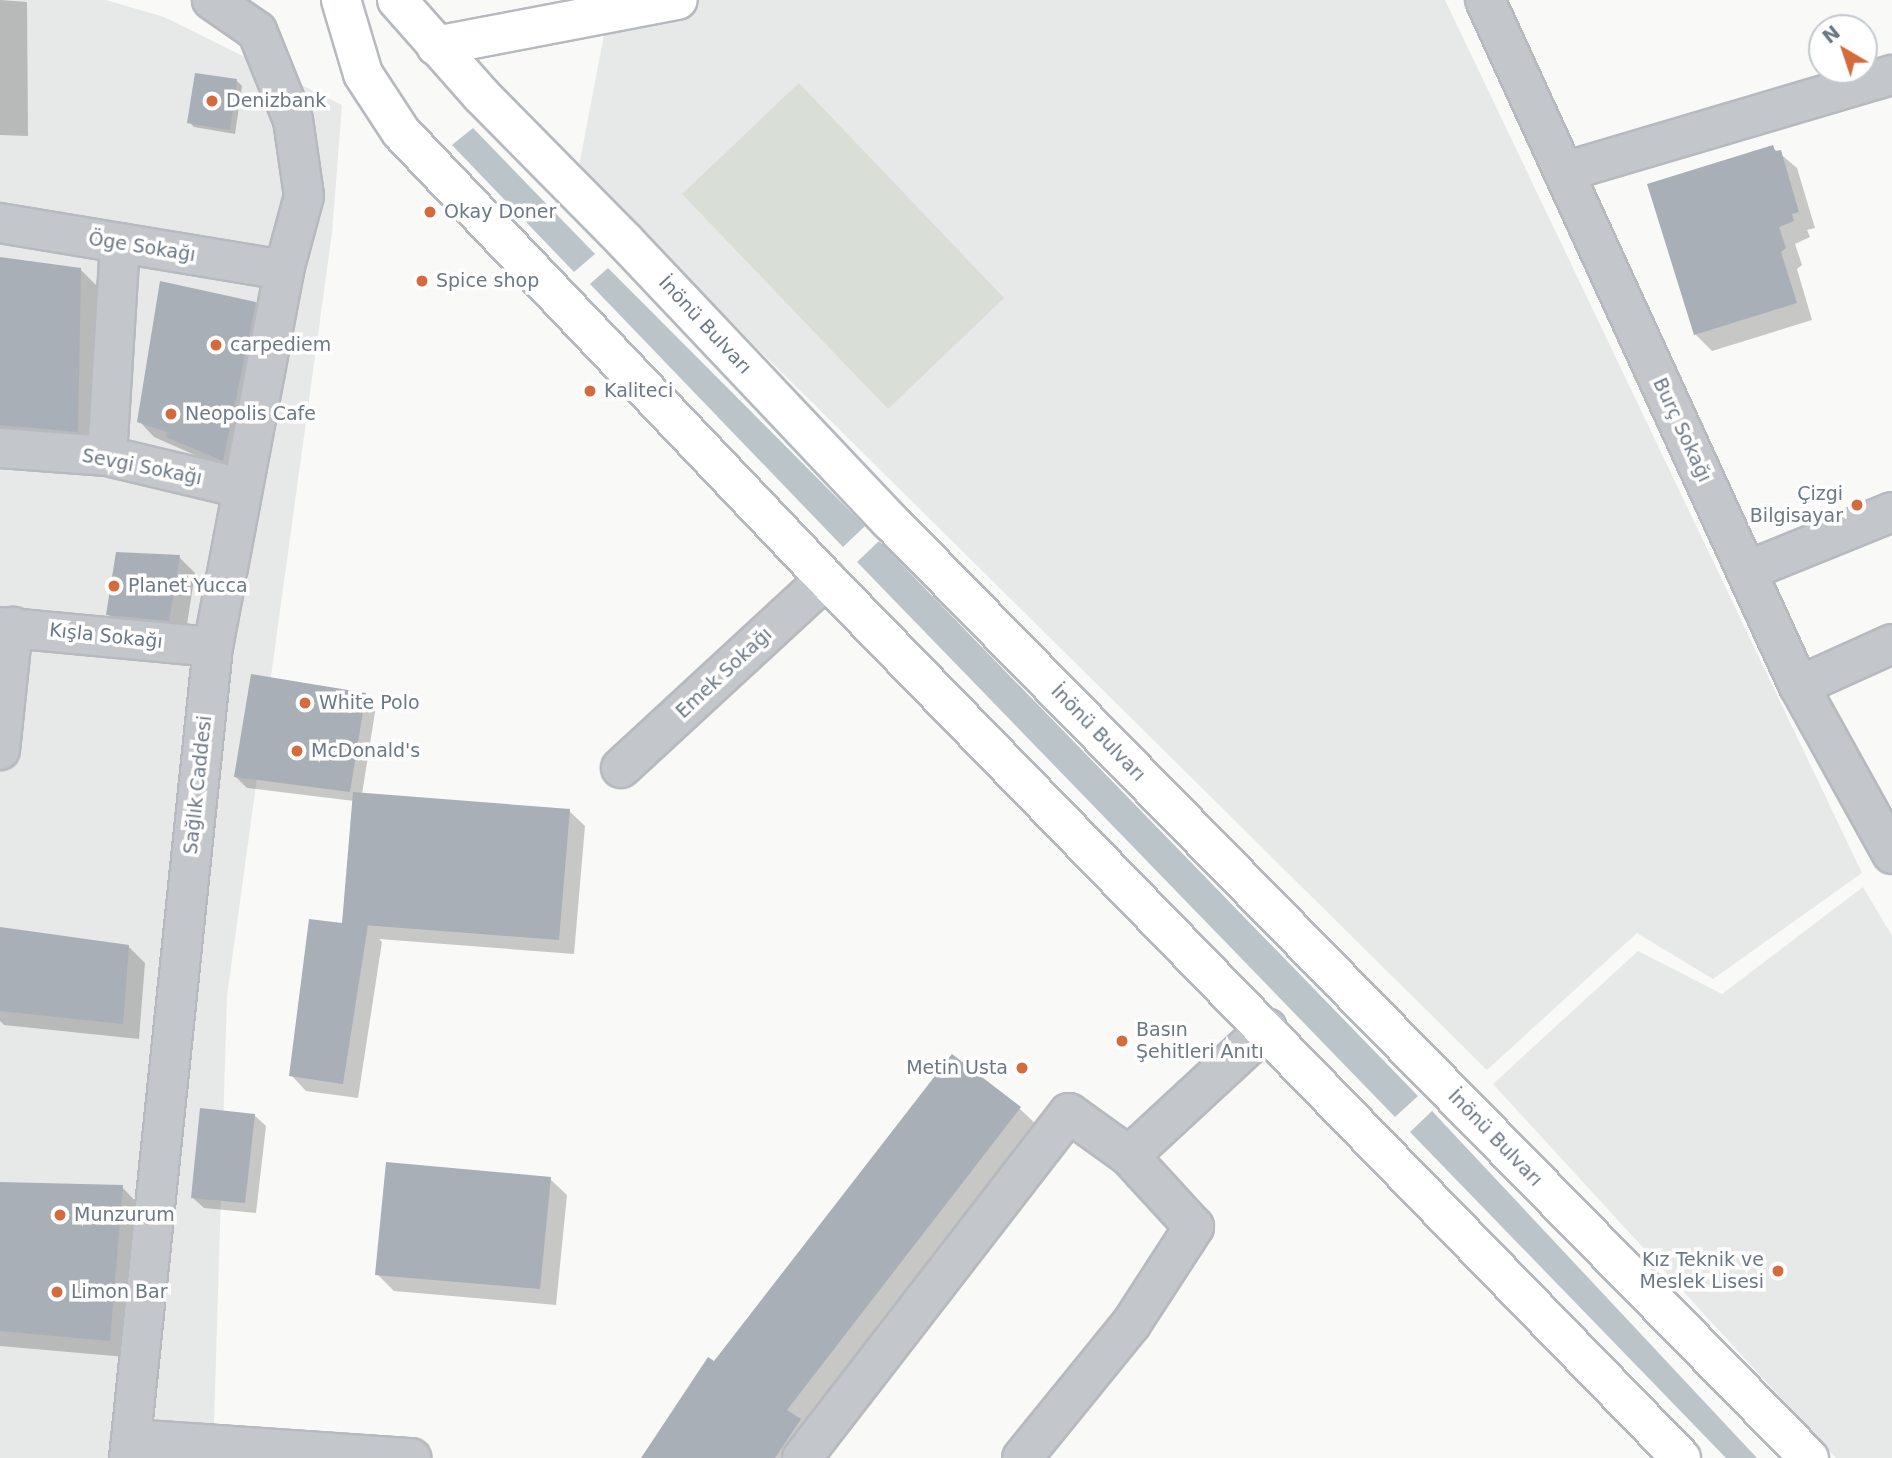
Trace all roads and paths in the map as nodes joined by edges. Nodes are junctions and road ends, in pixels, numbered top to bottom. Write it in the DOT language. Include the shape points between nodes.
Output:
graph roads {
  1 [pos="212,0"];
  2 [pos="341,0"];
  3 [pos="397,0"];
  4 [pos="678,0"];
  5 [pos="1485,0"];
  6 [pos="605,7"];
  7 [pos="436,46"];
  8 [pos="1892,75"];
  9 [pos="1564,172"];
  10 [pos="0,223"];
  11 [pos="120,243"];
  12 [pos="284,270"];
  13 [pos="0,448"];
  14 [pos="107,456"];
  15 [pos="241,488"];
  16 [pos="1892,512"];
  17 [pos="1747,571"];
  18 [pos="826,579"];
  19 [pos="6,627"];
  20 [pos="1892,644"];
  21 [pos="213,647"];
  22 [pos="1799,686"];
  23 [pos="0,750"];
  24 [pos="621,768"];
  25 [pos="1892,854"];
  26 [pos="1267,1028"];
  27 [pos="1129,1156"];
  28 [pos="130,1448"];
  29 [pos="411,1458"];
  30 [pos="802,1458"];
  31 [pos="1022,1458"];
  32 [pos="1681,1458"];
  33 [pos="1809,1458"];
  1 -- 12 [label="street, Sağlık Caddesi" via="257,31 293,120 304,195"];
  2 -- 18 [label="main road" via="363,74 401,132"];
  3 -- 7 [label="main road, İnönü Bulvarı"];
  4 -- 6 [label="main road"];
  5 -- 9 [label="street, Burç Sokağı"];
  6 -- 7 [label="main road"];
  7 -- 33 [label="main road, İnönü Bulvarı" via="891,522"];
  8 -- 9 [label="street"];
  9 -- 17 [label="street, Burç Sokağı"];
  10 -- 11 [label="street, Öge Sokağı"];
  11 -- 12 [label="street, Öge Sokağı"];
  11 -- 14 [label="street"];
  12 -- 15 [label="street, Sağlık Caddesi"];
  13 -- 14 [label="street, Sevgi Sokağı"];
  14 -- 15 [label="street, Sevgi Sokağı"];
  15 -- 21 [label="street, Sağlık Caddesi"];
  16 -- 17 [label="street"];
  17 -- 22 [label="street, Burç Sokağı"];
  18 -- 24 [label="street, Emek Sokağı"];
  18 -- 26 [label="main road"];
  19 -- 21 [label="street, Kışla Sokağı"];
  19 -- 23 [label="street"];
  20 -- 22 [label="street"];
  21 -- 28 [label="street, Sağlık Caddesi"];
  22 -- 25 [label="street, Burç Sokağı"];
  26 -- 27 [label="street"];
  26 -- 32 [label="main road"];
  27 -- 30 [label="street" via="1069,1114"];
  27 -- 31 [label="street" via="1194,1227 1132,1324"];
  28 -- 29 [label="street"];
}
